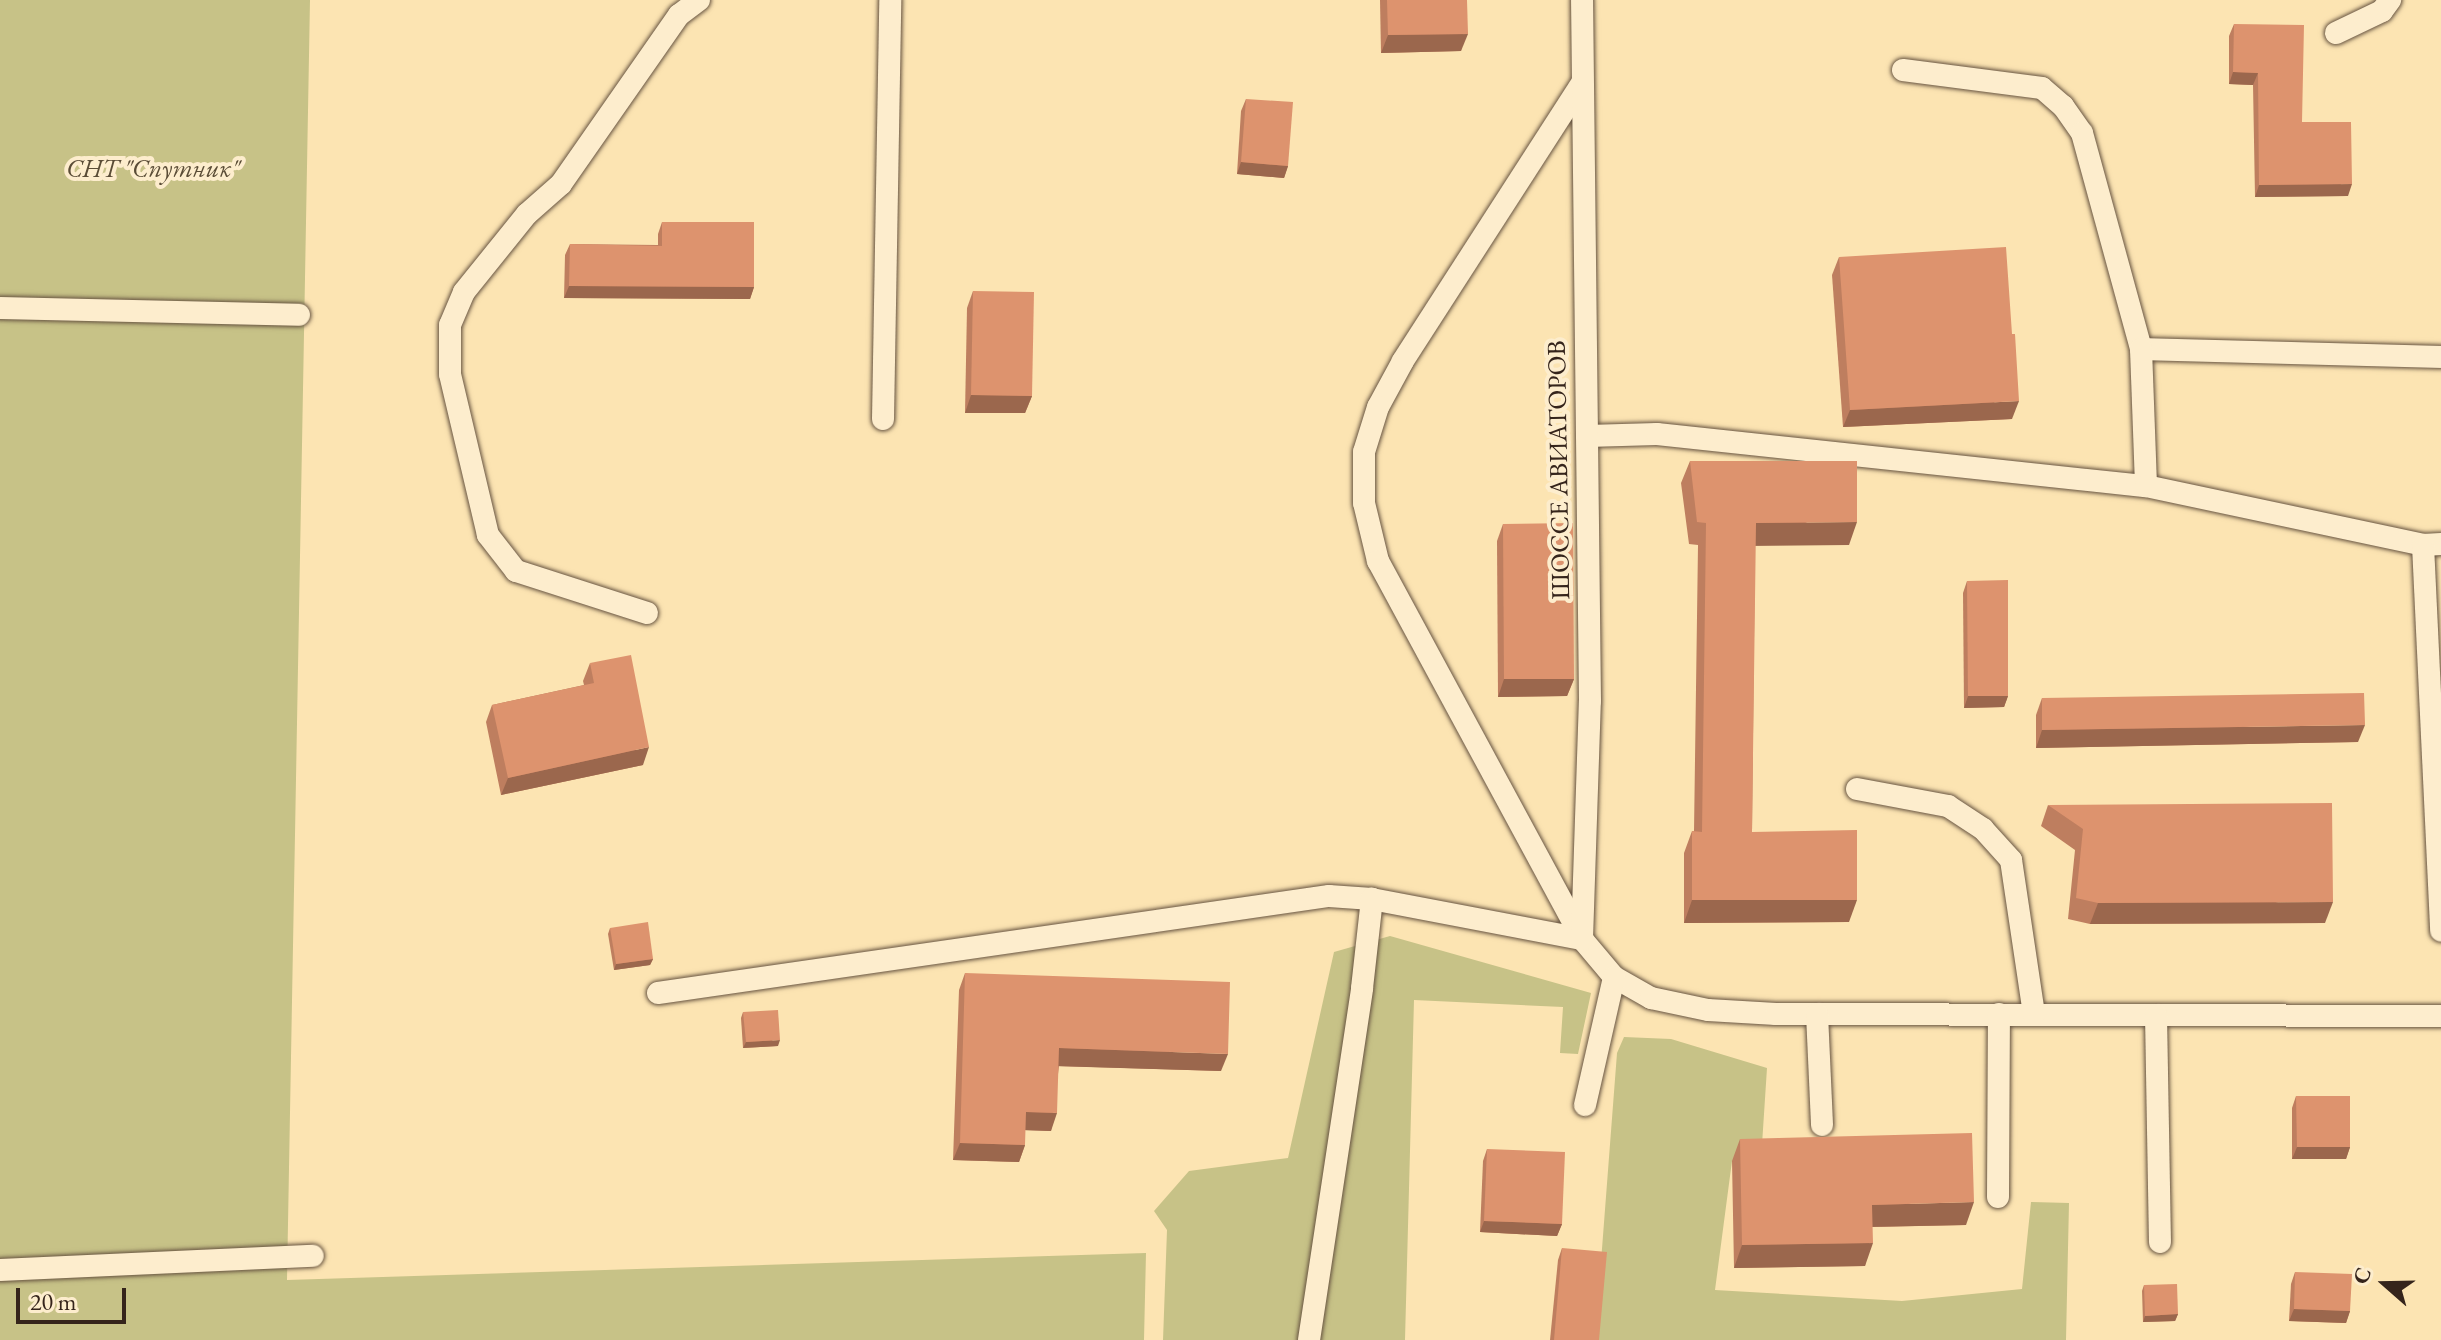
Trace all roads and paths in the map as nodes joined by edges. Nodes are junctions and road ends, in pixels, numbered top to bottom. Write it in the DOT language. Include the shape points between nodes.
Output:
graph roads {
  1 [pos="699,0"];
  2 [pos="890,0"];
  3 [pos="1582,0"];
  4 [pos="2390,0"];
  5 [pos="2336,33"];
  6 [pos="1903,70"];
  7 [pos="1582,83"];
  8 [pos="0,308"];
  9 [pos="299,315"];
  10 [pos="2141,349"];
  11 [pos="2441,357"];
  12 [pos="883,419"];
  13 [pos="1587,436"];
  14 [pos="2146,486"];
  15 [pos="2432,545"];
  16 [pos="647,613"];
  17 [pos="1857,789"];
  18 [pos="1372,899"];
  19 [pos="2441,931"];
  20 [pos="1582,939"];
  21 [pos="1614,977"];
  22 [pos="658,993"];
  23 [pos="1817,1014"];
  24 [pos="1999,1014"];
  25 [pos="2034,1014"];
  26 [pos="2156,1015"];
  27 [pos="2441,1016"];
  28 [pos="1585,1105"];
  29 [pos="1822,1125"];
  30 [pos="1998,1197"];
  31 [pos="2160,1242"];
  32 [pos="313,1256"];
  33 [pos="0,1270"];
  34 [pos="1309,1340"];
  1 -- 16 [label="lane" via="679,15 561,184 527,214 464,292 450,325 450,374 488,535 516,571"];
  2 -- 12 [label="lane"];
  3 -- 7 [label="lane, ШОССЕ АВИАТОРОВ"];
  4 -- 5 [label="lane" via="2382,11"];
  6 -- 10 [label="lane" via="2042,88 2063,106 2082,133"];
  7 -- 13 [label="lane, ШОССЕ АВИАТОРОВ"];
  7 -- 20 [label="lane" via="1403,361 1378,407 1364,452 1364,503 1378,561"];
  8 -- 9 [label="lane"];
  10 -- 11 [label="lane"];
  10 -- 14 [label="lane"];
  13 -- 14 [label="lane" via="1657,434"];
  13 -- 20 [label="lane, ШОССЕ АВИАТОРОВ" via="1590,701"];
  14 -- 15 [label="lane"];
  15 -- 19 [label="lane"];
  17 -- 25 [label="lane" via="1948,806 1983,829 2011,860"];
  18 -- 20 [label="lane"];
  18 -- 22 [label="lane" via="1329,896"];
  18 -- 34 [label="lane"];
  20 -- 21 [label="lane"];
  21 -- 23 [label="lane" via="1651,998 1708,1010"];
  21 -- 28 [label="lane"];
  23 -- 24 [label="lane"];
  23 -- 29 [label="lane"];
  24 -- 25 [label="lane"];
  24 -- 30 [label="lane"];
  25 -- 26 [label="lane"];
  26 -- 27 [label="lane"];
  26 -- 31 [label="lane"];
  32 -- 33 [label="lane"];
}
